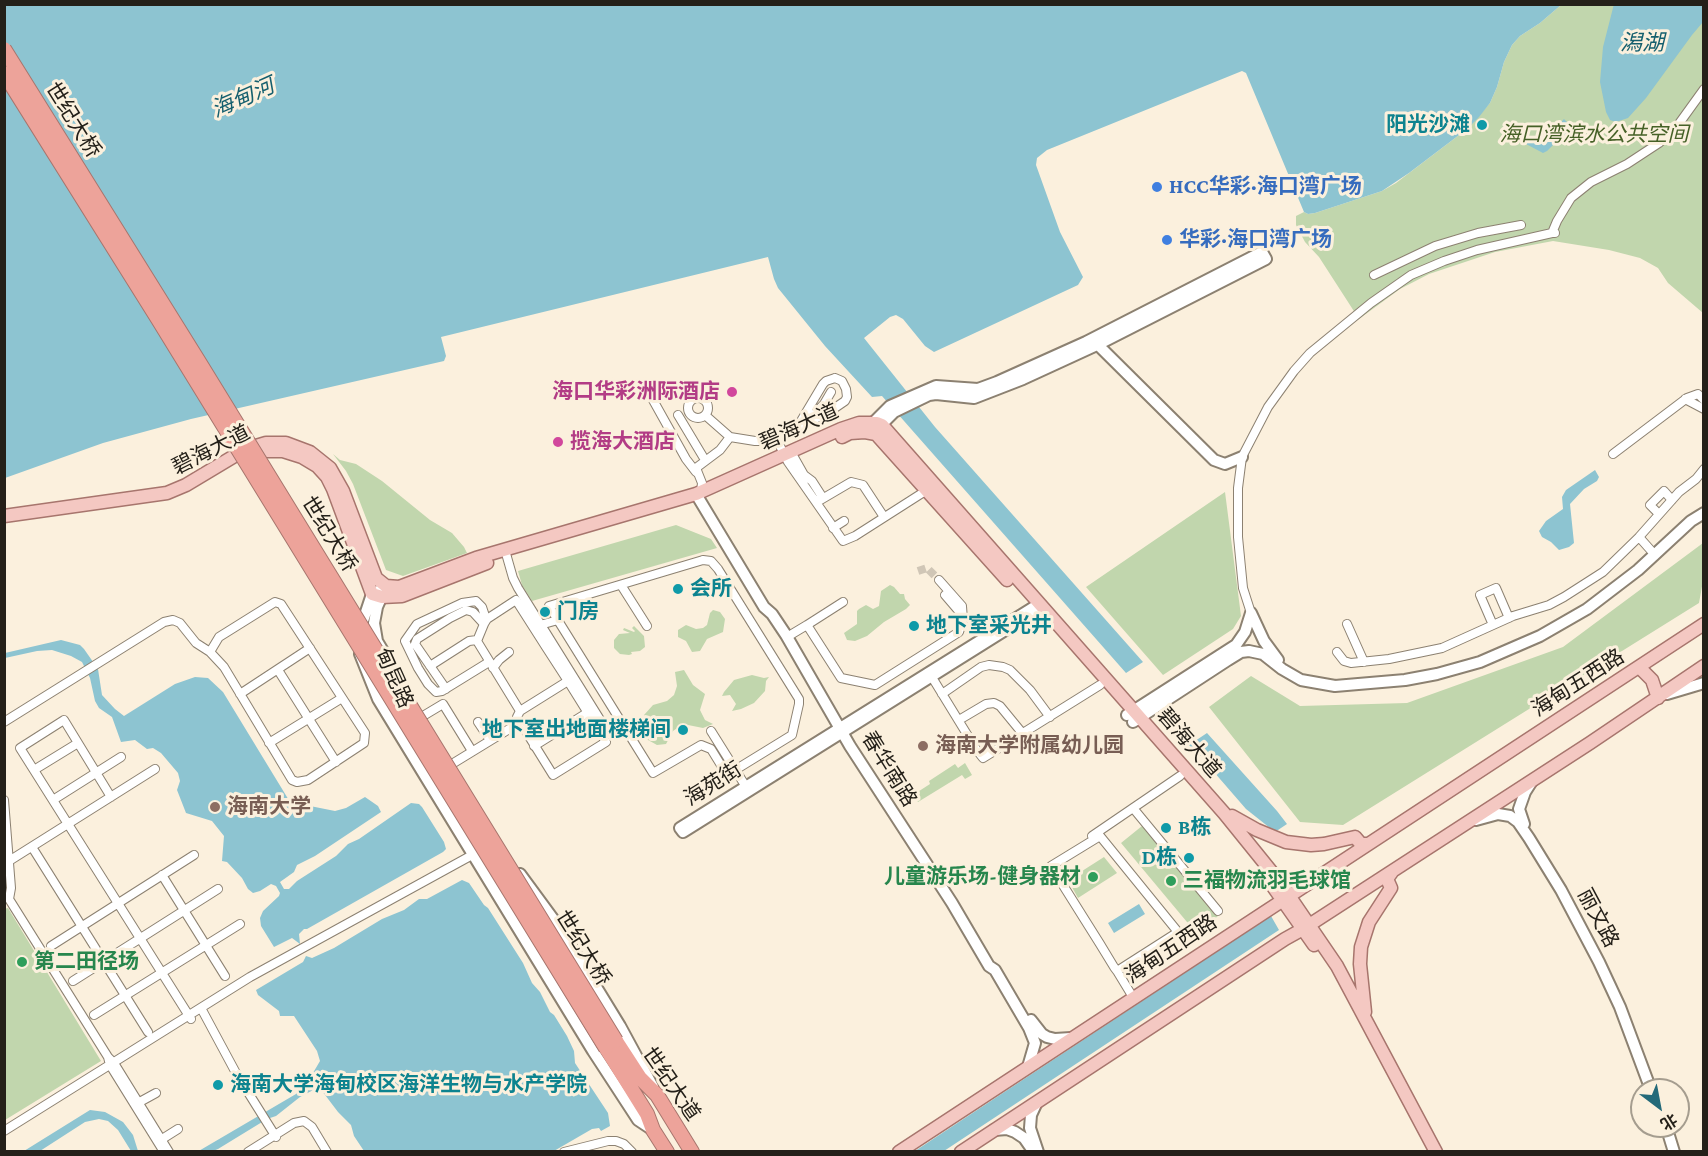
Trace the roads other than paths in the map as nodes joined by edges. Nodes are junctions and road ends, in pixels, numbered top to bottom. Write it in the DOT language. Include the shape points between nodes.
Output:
graph roads {
  1 [pos="4,49"];
  2 [pos="4,73"];
  3 [pos="1704,89"];
  4 [pos="1704,95"];
  5 [pos="1521,225"];
  6 [pos="1492,230"];
  7 [pos="1552,233"];
  8 [pos="1495,245"];
  9 [pos="1403,260"];
  10 [pos="1374,275"];
  11 [pos="1411,275"];
  12 [pos="1096,341"];
  13 [pos="831,392"];
  14 [pos="1685,399"];
  15 [pos="653,400"];
  16 [pos="1704,400"];
  17 [pos="1704,410"];
  18 [pos="678,415"];
  19 [pos="705,415"];
  20 [pos="798,426"];
  21 [pos="873,428"];
  22 [pos="730,437"];
  23 [pos="777,440"];
  24 [pos="1613,454"];
  25 [pos="789,457"];
  26 [pos="1242,457"];
  27 [pos="705,460"];
  28 [pos="1704,469"];
  29 [pos="696,472"];
  30 [pos="927,490"];
  31 [pos="700,496"];
  32 [pos="1672,500"];
  33 [pos="817,502"];
  34 [pos="1704,506"];
  35 [pos="1704,513"];
  36 [pos="1659,514"];
  37 [pos="4,516"];
  38 [pos="884,517"];
  39 [pos="844,521"];
  40 [pos="4,524"];
  41 [pos="833,528"];
  42 [pos="1639,537"];
  43 [pos="506,553"];
  44 [pos="1654,554"];
  45 [pos="939,580"];
  46 [pos="621,585"];
  47 [pos="380,592"];
  48 [pos="945,595"];
  49 [pos="843,602"];
  50 [pos="1037,608"];
  51 [pos="1251,613"];
  52 [pos="963,616"];
  53 [pos="1509,618"];
  54 [pos="558,620"];
  55 [pos="484,624"];
  56 [pos="1347,624"];
  57 [pos="1704,624"];
  58 [pos="540,625"];
  59 [pos="807,625"];
  60 [pos="1493,625"];
  61 [pos="646,626"];
  62 [pos="789,636"];
  63 [pos="477,640"];
  64 [pos="310,648"];
  65 [pos="210,652"];
  66 [pos="509,652"];
  67 [pos="930,652"];
  68 [pos="1337,652"];
  69 [pos="1364,662"];
  70 [pos="491,665"];
  71 [pos="1643,665"];
  72 [pos="430,666"];
  73 [pos="1704,666"];
  74 [pos="278,670"];
  75 [pos="935,671"];
  76 [pos="568,681"];
  77 [pos="403,683"];
  78 [pos="1704,683"];
  79 [pos="1100,685"];
  80 [pos="446,689"];
  81 [pos="240,694"];
  82 [pos="942,694"];
  83 [pos="1659,697"];
  84 [pos="342,698"];
  85 [pos="378,699"];
  86 [pos="520,711"];
  87 [pos="587,712"];
  88 [pos="423,716"];
  89 [pos="1050,717"];
  90 [pos="1134,717"];
  91 [pos="308,719"];
  92 [pos="959,720"];
  93 [pos="4,722"];
  94 [pos="478,722"];
  95 [pos="519,723"];
  96 [pos="844,728"];
  97 [pos="711,731"];
  98 [pos="609,734"];
  99 [pos="1023,734"];
  100 [pos="490,740"];
  101 [pos="78,743"];
  102 [pos="269,743"];
  103 [pos="534,746"];
  104 [pos="472,751"];
  105 [pos="121,757"];
  106 [pos="336,762"];
  107 [pos="452,764"];
  108 [pos="155,769"];
  109 [pos="34,770"];
  110 [pos="735,770"];
  111 [pos="96,773"];
  112 [pos="1180,776"];
  113 [pos="1534,779"];
  114 [pos="747,789"];
  115 [pos="111,797"];
  116 [pos="4,800"];
  117 [pos="53,800"];
  118 [pos="1133,808"];
  119 [pos="1224,813"];
  120 [pos="1467,823"];
  121 [pos="68,824"];
  122 [pos="494,831"];
  123 [pos="1367,844"];
  124 [pos="32,847"];
  125 [pos="471,850"];
  126 [pos="194,855"];
  127 [pos="9,861"];
  128 [pos="1052,864"];
  129 [pos="1392,872"];
  130 [pos="162,875"];
  131 [pos="218,889"];
  132 [pos="1074,897"];
  133 [pos="1286,897"];
  134 [pos="7,899"];
  135 [pos="118,903"];
  136 [pos="184,910"];
  137 [pos="1218,911"];
  138 [pos="240,924"];
  139 [pos="82,926"];
  140 [pos="1306,927"];
  141 [pos="141,938"];
  142 [pos="206,945"];
  143 [pos="51,946"];
  144 [pos="104,961"];
  145 [pos="1116,970"];
  146 [pos="162,972"];
  147 [pos="225,976"];
  148 [pos="73,981"];
  149 [pos="125,995"];
  150 [pos="1134,998"];
  151 [pos="204,1008"];
  152 [pos="214,1014"];
  153 [pos="94,1015"];
  154 [pos="1365,1016"];
  155 [pos="190,1018"];
  156 [pos="148,1032"];
  157 [pos="1071,1038"];
  158 [pos="611,1044"];
  159 [pos="112,1064"];
  160 [pos="1028,1067"];
  161 [pos="1648,1078"];
  162 [pos="1649,1078"];
  163 [pos="156,1093"];
  164 [pos="657,1095"];
  165 [pos="1037,1102"];
  166 [pos="137,1104"];
  167 [pos="178,1129"];
  168 [pos="653,1130"];
  169 [pos="994,1130"];
  170 [pos="4,1131"];
  171 [pos="276,1136"];
  172 [pos="4,1137"];
  173 [pos="160,1140"];
  174 [pos="164,1152"];
  175 [pos="169,1152"];
  176 [pos="248,1152"];
  177 [pos="253,1152"];
  178 [pos="326,1152"];
  179 [pos="564,1152"];
  180 [pos="574,1152"];
  181 [pos="627,1152"];
  182 [pos="632,1152"];
  183 [pos="666,1152"];
  184 [pos="692,1152"];
  185 [pos="899,1152"];
  186 [pos="961,1152"];
  187 [pos="1033,1152"];
  188 [pos="1038,1152"];
  189 [pos="1428,1152"];
  190 [pos="1436,1152"];
  1 -- 158 [label="highway, 世纪大桥, bridge" via="199,362"];
  2 -- 158 [label="highway, 世纪大桥, bridge"];
  3 -- 7 [label="street" via="1678,125 1659,143 1576,194 1563,209"];
  4 -- 7 [label="street" via="1661,146 1582,192 1566,211 1556,233"];
  5 -- 6 [label="street"];
  6 -- 8 [label="street"];
  6 -- 9 [label="street" via="1435,246"];
  7 -- 8 [label="street"];
  8 -- 11 [label="street"];
  9 -- 10 [label="street"];
  9 -- 11 [label="street"];
  11 -- 26 [label="street" via="1310,353 1268,406"];
  12 -- 12 [label="street" via="1266,259 1262,252"];
  12 -- 21 [label="street" via="978,389 936,386 888,412"];
  12 -- 26 [label="street" via="1214,460 1225,464"];
  13 -- 20 [label="street" via="818,410"];
  14 -- 16 [label="street" via="1698,394"];
  14 -- 17 [label="street"];
  14 -- 24 [label="street"];
  15 -- 29 [label="street"];
  18 -- 27 [label="street"];
  19 -- 22 [label="street"];
  20 -- 20 [label="street" via="826,381 842,381 845,401"];
  20 -- 23 [label="street"];
  21 -- 25 [label="main road, 碧海大道"];
  21 -- 30 [label="main road, 碧海大道"];
  21 -- 50 [label="main road, 碧海大道"];
  22 -- 23 [label="street"];
  22 -- 27 [label="street"];
  23 -- 25 [label="street"];
  25 -- 31 [label="main road, 碧海大道"];
  25 -- 33 [label="street" via="821,495"];
  26 -- 51 [label="street" via="1238,537 1243,588"];
  27 -- 29 [label="street"];
  28 -- 32 [label="street"];
  29 -- 31 [label="street" via="702,483"];
  30 -- 38 [label="street"];
  30 -- 50 [label="main road, 碧海大道"];
  31 -- 43 [label="main road, 碧海大道"];
  31 -- 62 [label="street, 春华南路" via="764,607"];
  32 -- 36 [label="street"];
  32 -- 36 [label="street" via="1664,491 1650,505"];
  33 -- 38 [label="street" via="850,482 863,485"];
  33 -- 41 [label="street"];
  34 -- 44 [label="street"];
  35 -- 44 [label="street"];
  36 -- 42 [label="street"];
  37 -- 47 [label="main road, 碧海大道" via="167,493 246,449 286,443 310,452 334,473"];
  38 -- 41 [label="street" via="845,541"];
  39 -- 41 [label="street"];
  40 -- 47 [label="main road, 碧海大道" via="172,500 253,454 283,451 310,461 327,477"];
  42 -- 44 [label="street"];
  42 -- 53 [label="street" via="1603,572 1564,597"];
  43 -- 47 [label="main road, 碧海大道" via="402,596"];
  43 -- 58 [label="street" via="513,578"];
  44 -- 51 [label="street" via="1598,596 1534,634 1468,661 1400,677 1322,682 1298,674 1274,656"];
  44 -- 90 [label="street" via="1578,615 1479,662 1405,680 1335,686 1301,680 1263,654 1241,652"];
  45 -- 52 [label="street" via="962,606"];
  46 -- 54 [label="street" via="549,606"];
  46 -- 61 [label="street"];
  46 -- 110 [label="street" via="711,561 774,658 799,699 792,735"];
  47 -- 77 [label="street, 甸昆路" via="374,623 376,636"];
  47 -- 85 [label="street, 甸昆路" via="360,630 360,654"];
  48 -- 52 [label="street"];
  49 -- 59 [label="street"];
  50 -- 75 [label="street, 海苑街"];
  50 -- 79 [label="main road, 碧海大道"];
  50 -- 90 [label="main road, 碧海大道"];
  51 -- 90 [label="street" via="1236,645"];
  52 -- 67 [label="street" via="956,635"];
  53 -- 60 [label="street"];
  53 -- 60 [label="street" via="1496,588 1480,595"];
  54 -- 58 [label="street"];
  54 -- 110 [label="street" via="653,772 701,745 711,749 728,775"];
  55 -- 63 [label="street"];
  55 -- 72 [label="street" via="466,610 423,634 415,644"];
  55 -- 76 [label="street" via="516,600"];
  55 -- 80 [label="street" via="482,607 472,600 417,624 406,638 411,655 431,688 439,692"];
  56 -- 69 [label="street"];
  57 -- 71 [label="main road, 海甸五西路"];
  58 -- 98 [label="street"];
  59 -- 62 [label="street"];
  59 -- 67 [label="street" via="841,678 875,685"];
  60 -- 69 [label="street" via="1442,648"];
  62 -- 96 [label="street, 春华南路"];
  63 -- 70 [label="street"];
  63 -- 72 [label="street"];
  64 -- 65 [label="street" via="279,602 219,637"];
  64 -- 74 [label="street"];
  64 -- 84 [label="street"];
  65 -- 81 [label="street"];
  65 -- 93 [label="street" via="196,643 180,623 168,620"];
  66 -- 70 [label="street"];
  67 -- 75 [label="street"];
  68 -- 69 [label="street" via="1347,663"];
  70 -- 80 [label="street"];
  70 -- 86 [label="street"];
  71 -- 83 [label="main road"];
  71 -- 123 [label="main road, 海甸五西路"];
  72 -- 80 [label="street"];
  73 -- 83 [label="main road"];
  74 -- 81 [label="street"];
  74 -- 91 [label="street"];
  75 -- 82 [label="street"];
  75 -- 96 [label="street, 海苑街"];
  76 -- 86 [label="street"];
  76 -- 87 [label="street"];
  77 -- 85 [label="street" via="387,686"];
  77 -- 88 [label="street, 甸昆路"];
  78 -- 83 [label="street"];
  79 -- 89 [label="street"];
  79 -- 90 [label="main road, 碧海大道"];
  81 -- 102 [label="street"];
  82 -- 89 [label="street" via="981,667 1003,667 1030,690"];
  82 -- 92 [label="street"];
  83 -- 113 [label="main road"];
  84 -- 91 [label="street"];
  84 -- 106 [label="street" via="366,737 362,746"];
  85 -- 125 [label="street, 甸昆路"];
  86 -- 95 [label="street"];
  87 -- 103 [label="street"];
  87 -- 103 [label="street" via="606,742 553,775"];
  88 -- 104 [label="street" via="443,704"];
  88 -- 107 [label="street, 甸昆路"];
  89 -- 99 [label="street"];
  90 -- 112 [label="main road, 碧海大道"];
  90 -- 119 [label="main road, 碧海大道"];
  91 -- 102 [label="street"];
  91 -- 106 [label="street"];
  92 -- 99 [label="street" via="994,703"];
  92 -- 99 [label="street" via="984,758"];
  94 -- 100 [label="street"];
  95 -- 100 [label="street"];
  95 -- 103 [label="street"];
  96 -- 114 [label="street, 海苑街"];
  96 -- 157 [label="street, 春华南路" via="1034,1025 1055,1040"];
  96 -- 160 [label="street, 春华南路" via="1029,1028 1035,1043"];
  97 -- 110 [label="street"];
  100 -- 104 [label="street"];
  101 -- 109 [label="street"];
  101 -- 109 [label="street" via="64,720 20,748"];
  101 -- 111 [label="street"];
  102 -- 106 [label="street" via="297,782 308,780"];
  104 -- 107 [label="street"];
  105 -- 111 [label="street"];
  107 -- 122 [label="street, 甸昆路"];
  108 -- 115 [label="street"];
  109 -- 117 [label="street"];
  110 -- 114 [label="street"];
  111 -- 115 [label="street"];
  111 -- 117 [label="street"];
  112 -- 118 [label="street"];
  112 -- 133 [label="main road, 碧海大道"];
  113 -- 120 [label="main road"];
  113 -- 162 [label="street, 丽文路" via="1522,799 1520,817 1596,949 1623,1005"];
  114 -- 114 [label="street, 海苑街" via="683,832 680,828"];
  115 -- 121 [label="street"];
  116 -- 127 [label="street"];
  117 -- 121 [label="street"];
  118 -- 128 [label="street"];
  118 -- 137 [label="street"];
  119 -- 123 [label="main road" via="1286,842 1311,845 1355,837 1361,844"];
  119 -- 133 [label="main road, 碧海大道"];
  120 -- 129 [label="main road"];
  120 -- 161 [label="street, 丽文路" via="1502,814 1520,825 1562,890 1592,947"];
  121 -- 124 [label="street"];
  121 -- 135 [label="street"];
  122 -- 125 [label="street"];
  122 -- 164 [label="street, 甸昆路" via="586,971"];
  123 -- 133 [label="main road, 海甸五西路"];
  124 -- 127 [label="street"];
  124 -- 139 [label="street"];
  125 -- 151 [label="street"];
  125 -- 168 [label="street, 甸昆路" via="603,1067 639,1120"];
  126 -- 130 [label="street"];
  127 -- 134 [label="street" via="11,888"];
  128 -- 132 [label="street"];
  128 -- 145 [label="street"];
  128 -- 145 [label="street" via="1100,836 1178,932"];
  129 -- 140 [label="main road"];
  129 -- 154 [label="main road" via="1387,879 1391,888 1369,922 1361,947"];
  130 -- 135 [label="street"];
  130 -- 136 [label="street"];
  131 -- 136 [label="street"];
  133 -- 140 [label="main road, 碧海大道"];
  133 -- 150 [label="main road, 海甸五西路"];
  134 -- 159 [label="street"];
  135 -- 139 [label="street"];
  135 -- 141 [label="street"];
  136 -- 141 [label="street"];
  136 -- 142 [label="street"];
  138 -- 142 [label="street"];
  139 -- 143 [label="street"];
  139 -- 144 [label="street"];
  140 -- 154 [label="main road, 碧海大道" via="1337,966"];
  140 -- 165 [label="main road"];
  140 -- 189 [label="main road, 碧海大道"];
  141 -- 144 [label="street"];
  141 -- 146 [label="street"];
  142 -- 146 [label="street"];
  142 -- 147 [label="street"];
  144 -- 148 [label="street"];
  144 -- 149 [label="street"];
  145 -- 150 [label="street"];
  146 -- 149 [label="street"];
  146 -- 155 [label="street"];
  149 -- 153 [label="street"];
  149 -- 156 [label="street"];
  150 -- 157 [label="main road, 海甸五西路"];
  151 -- 152 [label="street"];
  151 -- 155 [label="street"];
  151 -- 171 [label="street" via="236,1073"];
  154 -- 190 [label="main road, 碧海大道"];
  155 -- 159 [label="street"];
  157 -- 160 [label="main road, 海甸五西路"];
  158 -- 164 [label="highway, 世纪大道"];
  158 -- 168 [label="highway, 世纪大道"];
  159 -- 166 [label="street"];
  159 -- 170 [label="street"];
  159 -- 172 [label="street"];
  160 -- 185 [label="main road, 海甸五西路"];
  163 -- 166 [label="street"];
  164 -- 184 [label="highway, 世纪大道"];
  165 -- 169 [label="main road"];
  165 -- 188 [label="street" via="1030,1128"];
  166 -- 173 [label="street"];
  167 -- 173 [label="street"];
  168 -- 183 [label="highway, 世纪大道"];
  169 -- 186 [label="main road"];
  169 -- 187 [label="street" via="1006,1129 1020,1135"];
  171 -- 176 [label="street"];
  171 -- 177 [label="street"];
  171 -- 178 [label="street" via="304,1121 312,1127"];
  173 -- 174 [label="street"];
  173 -- 175 [label="street"];
  179 -- 182 [label="street" via="616,1141"];
  180 -- 181 [label="street" via="609,1144"];
}
